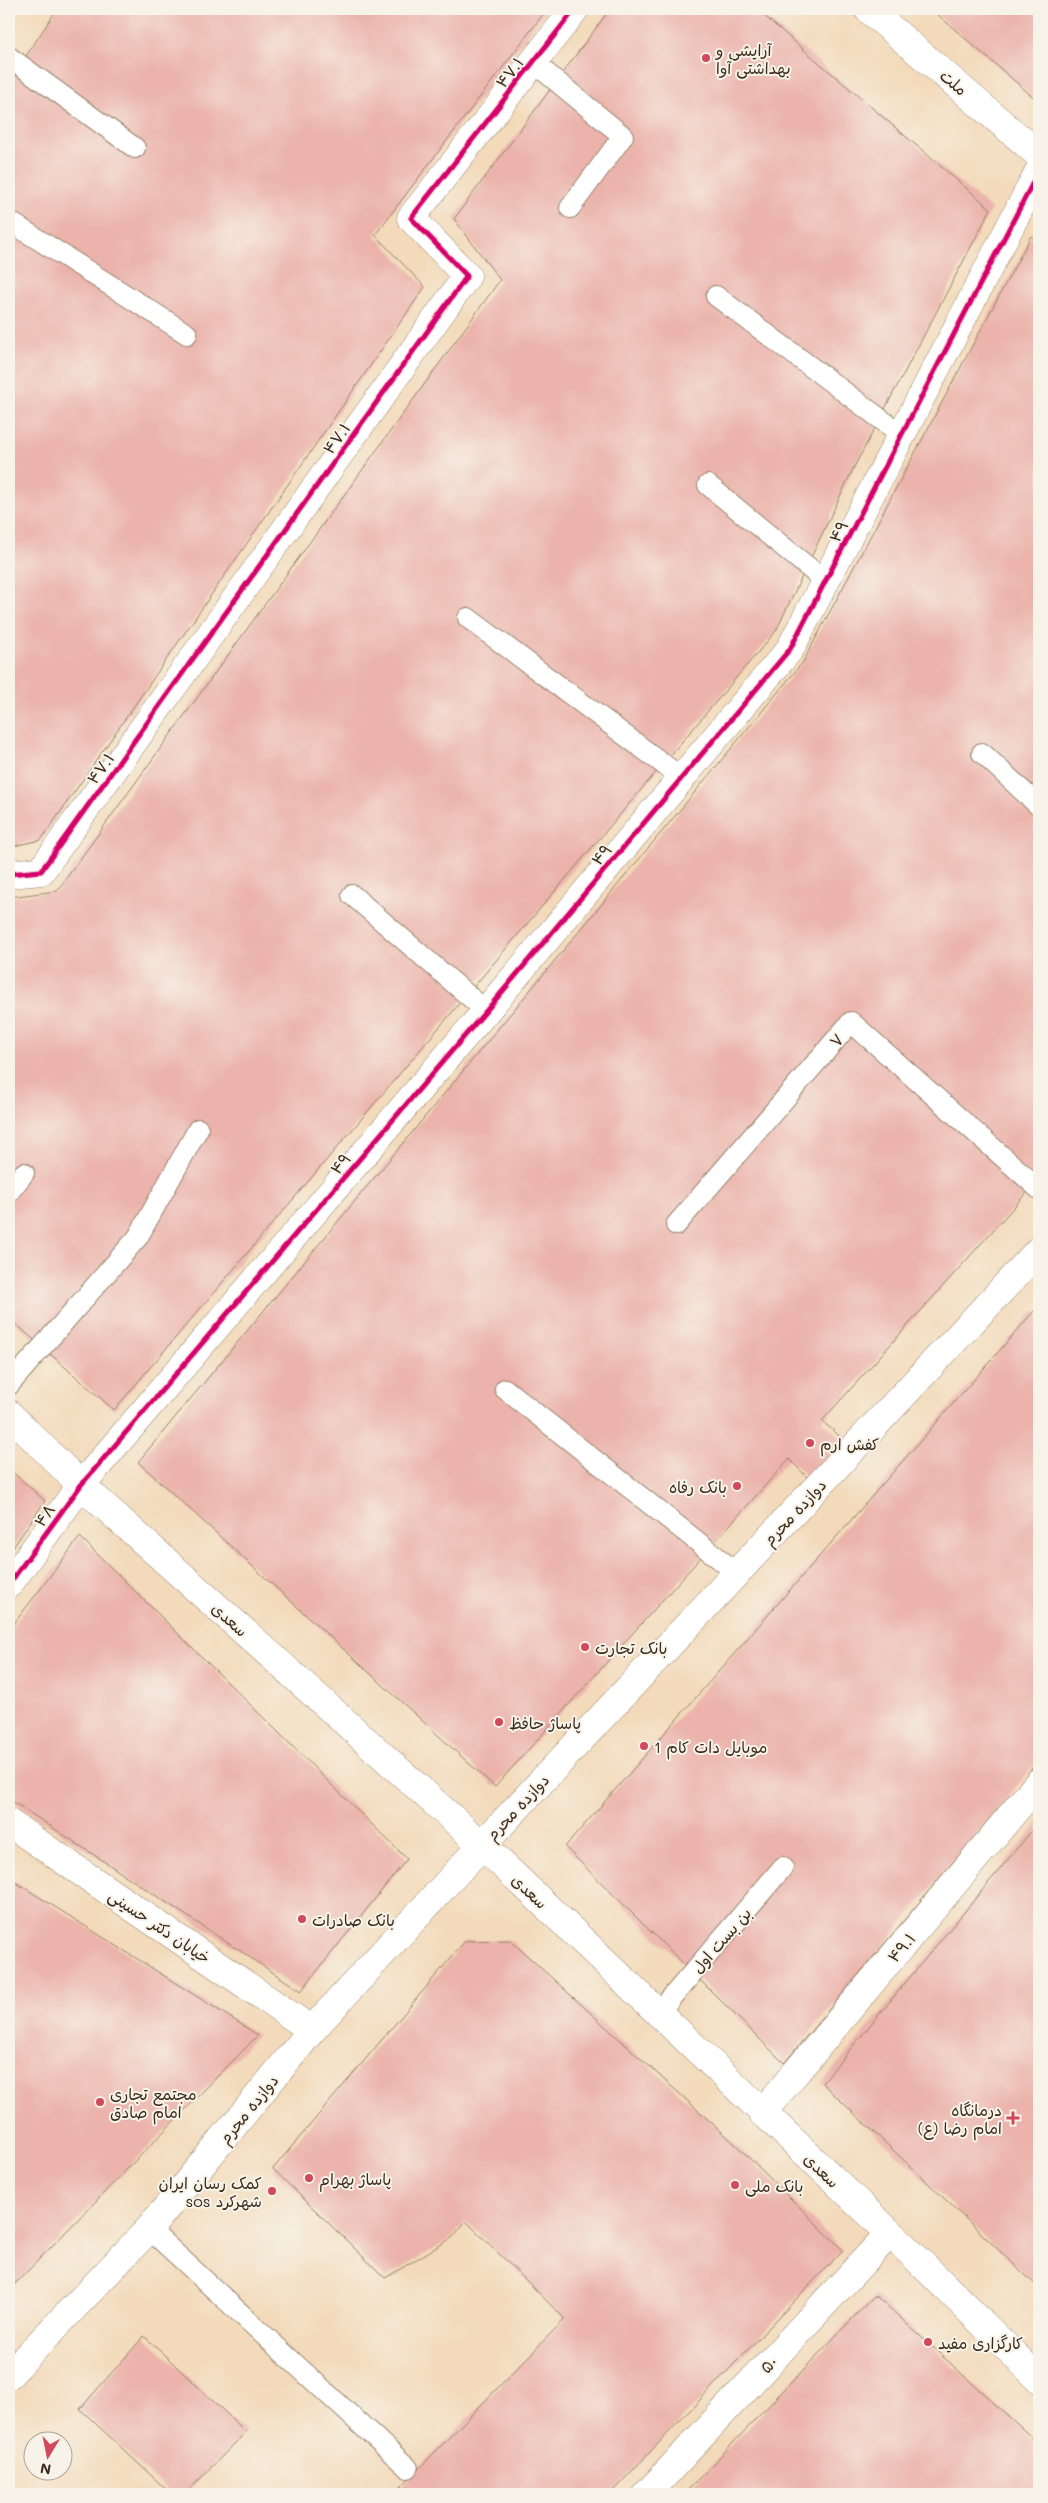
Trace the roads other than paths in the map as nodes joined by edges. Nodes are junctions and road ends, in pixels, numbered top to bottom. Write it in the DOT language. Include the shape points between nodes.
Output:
graph roads {
  1 [pos="575,9"];
  2 [pos="868,9"];
  3 [pos="9,57"];
  4 [pos="533,62"];
  5 [pos="135,148"];
  6 [pos="1039,155"];
  7 [pos="1039,171"];
  8 [pos="570,208"];
  9 [pos="9,221"];
  10 [pos="716,296"];
  11 [pos="187,334"];
  12 [pos="902,435"];
  13 [pos="708,485"];
  14 [pos="825,581"];
  15 [pos="468,618"];
  16 [pos="982,753"];
  17 [pos="682,778"];
  18 [pos="1039,806"];
  19 [pos="9,874"];
  20 [pos="352,895"];
  21 [pos="486,1011"];
  22 [pos="198,1129"];
  23 [pos="24,1173"];
  24 [pos="1039,1188"];
  25 [pos="9,1192"];
  26 [pos="676,1226"];
  27 [pos="1038,1253"];
  28 [pos="9,1385"];
  29 [pos="505,1389"];
  30 [pos="9,1414"];
  31 [pos="81,1485"];
  32 [pos="737,1573"];
  33 [pos="9,1584"];
  34 [pos="1039,1782"];
  35 [pos="9,1823"];
  36 [pos="482,1845"];
  37 [pos="783,1867"];
  38 [pos="659,2012"];
  39 [pos="312,2030"];
  40 [pos="762,2113"];
  41 [pos="149,2229"];
  42 [pos="889,2234"];
  43 [pos="9,2375"];
  44 [pos="1039,2379"];
  45 [pos="408,2468"];
  46 [pos="647,2494"];
  1 -- 4 [label="street, ۴۷.۱"];
  2 -- 6 [label="street, ملت"];
  3 -- 5 [label="lane"];
  4 -- 8 [label="lane" via="623,136"];
  4 -- 19 [label="street, ۴۷.۱" via="411,218 467,276 41,871"];
  7 -- 12 [label="street, ۴۹"];
  9 -- 11 [label="lane"];
  10 -- 12 [label="lane"];
  12 -- 14 [label="street, ۴۹"];
  13 -- 14 [label="lane"];
  14 -- 17 [label="street, ۴۹" via="790,649"];
  15 -- 17 [label="lane"];
  16 -- 18 [label="lane"];
  17 -- 21 [label="street, ۴۹"];
  20 -- 21 [label="lane"];
  21 -- 31 [label="street, ۴۹"];
  22 -- 28 [label="lane" via="138,1237"];
  23 -- 25 [label="lane"];
  24 -- 26 [label="lane, ۷" via="851,1022"];
  27 -- 32 [label="street, دوازده محرم"];
  29 -- 32 [label="lane"];
  30 -- 31 [label="street, سعدی"];
  31 -- 33 [label="street, ۴۸"];
  31 -- 36 [label="street, سعدی"];
  32 -- 36 [label="street, دوازده محرم"];
  34 -- 40 [label="street, ۴۹.۱"];
  35 -- 39 [label="street, خیابان دکتر حسینی"];
  36 -- 38 [label="street, سعدی"];
  36 -- 39 [label="street, دوازده محرم"];
  37 -- 38 [label="lane, بن بست اول"];
  38 -- 40 [label="street, سعدی"];
  39 -- 41 [label="street, دوازده محرم"];
  40 -- 42 [label="street, سعدی"];
  41 -- 43 [label="street, دوازده محرم"];
  41 -- 45 [label="lane"];
  42 -- 44 [label="street, سعدی"];
  42 -- 46 [label="street, ۵۰"];
}
